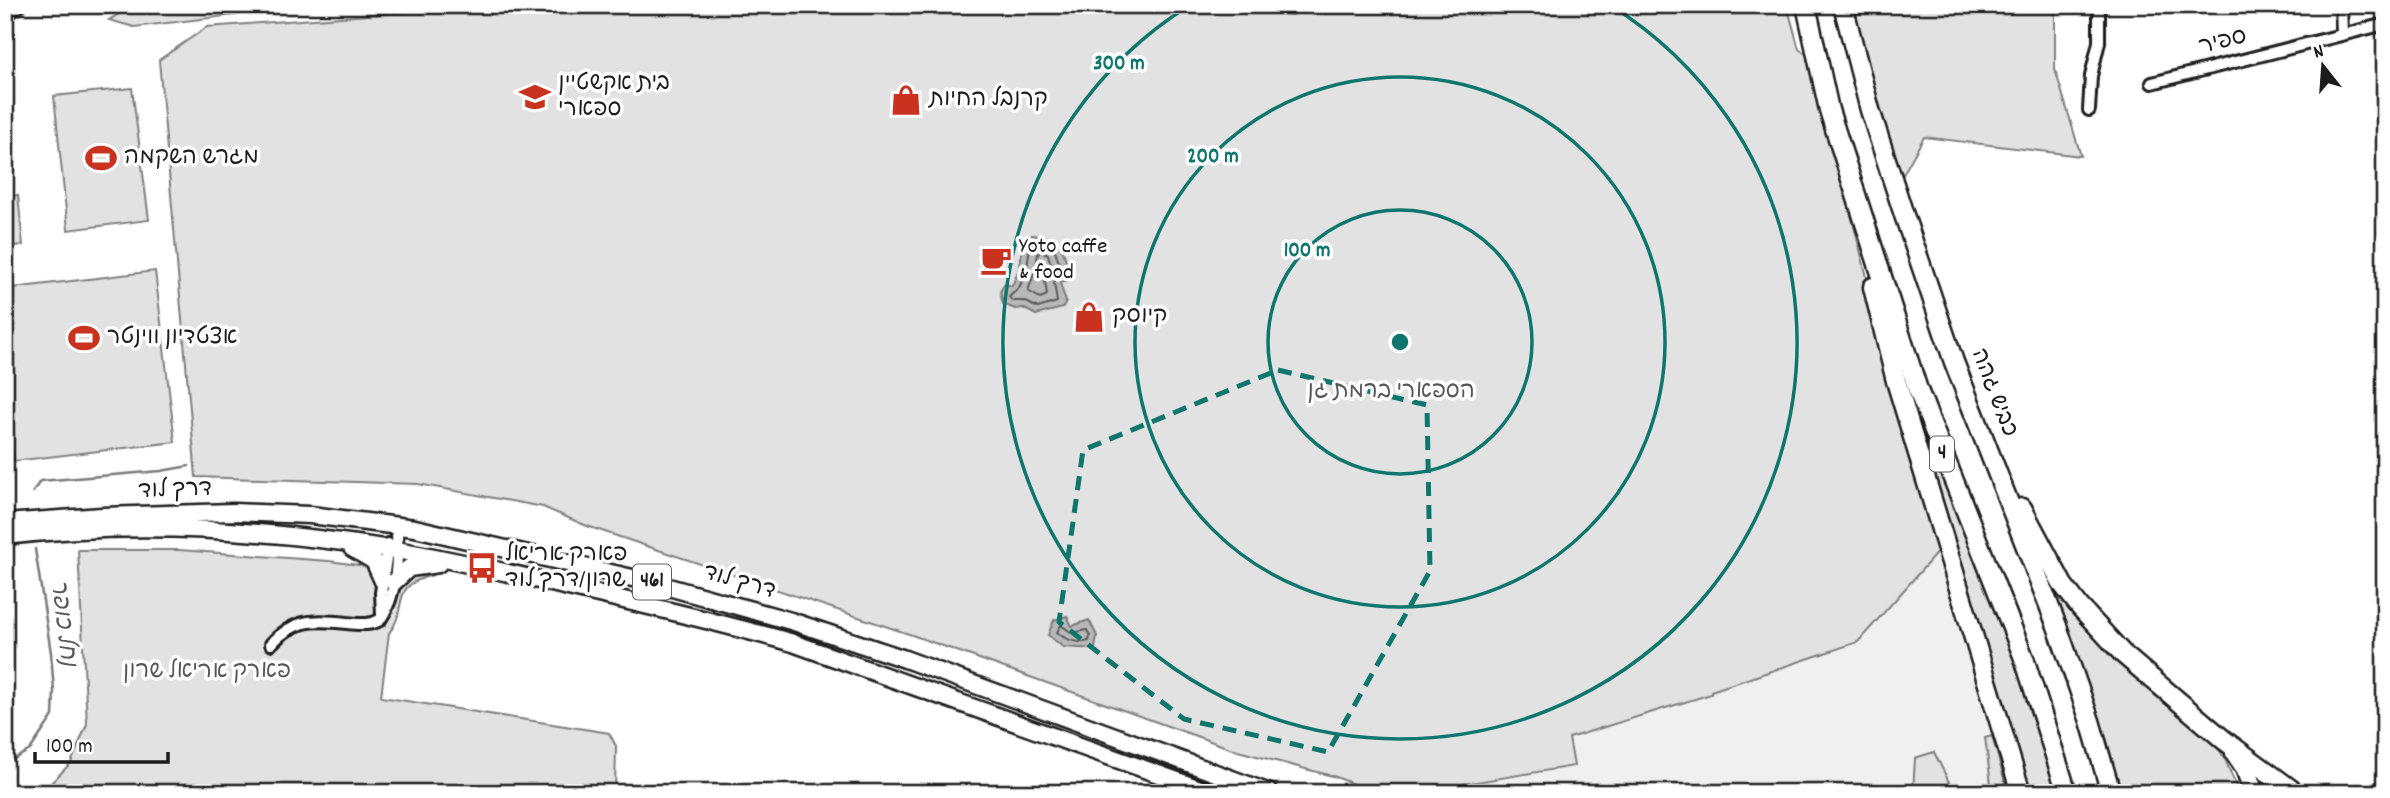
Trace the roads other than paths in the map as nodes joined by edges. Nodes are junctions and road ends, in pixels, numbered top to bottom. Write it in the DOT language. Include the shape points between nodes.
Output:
graph roads {
  1 [pos="21,5"];
  2 [pos="1806,5"];
  3 [pos="1843,5"];
  4 [pos="2099,5"];
  5 [pos="2341,5"];
  6 [pos="5,16"];
  7 [pos="2385,24"];
  8 [pos="2342,34"];
  9 [pos="2152,83"];
  10 [pos="1829,110"];
  11 [pos="2089,110"];
  12 [pos="1954,362"];
  13 [pos="5,523"];
  14 [pos="397,526"];
  15 [pos="5,536"];
  16 [pos="340,542"];
  17 [pos="392,549"];
  18 [pos="461,562"];
  19 [pos="388,581"];
  20 [pos="271,644"];
  21 [pos="2224,740"];
  22 [pos="1211,793"];
  23 [pos="1270,793"];
  24 [pos="2018,793"];
  25 [pos="2067,793"];
  26 [pos="2111,793"];
  27 [pos="2254,793"];
  28 [pos="2296,793"];
  1 -- 6 [label="street"];
  2 -- 10 [label="highway, 4"];
  3 -- 12 [label="highway, כביש גהה / 4" via="1870,110"];
  4 -- 11 [label="street" via="2099,42"];
  5 -- 8 [label="street"];
  7 -- 8 [label="street, ספיר"];
  8 -- 9 [label="street, ספיר"];
  10 -- 24 [label="highway" via="1896,381"];
  10 -- 25 [label="highway, 4" via="1918,390 2024,658"];
  12 -- 21 [label="highway" via="2063,585 2123,653"];
  12 -- 26 [label="highway, כביש גהה / 4" via="2057,626"];
  13 -- 14 [label="main road, דרך לוד / 461" via="233,512 310,515"];
  14 -- 17 [label="street"];
  14 -- 23 [label="main road, דרך לוד / 461" via="654,583 791,621"];
  15 -- 16 [label="main road, דרך לוד / 461" via="154,529"];
  16 -- 17 [label="main road, דרך לוד / 461"];
  16 -- 19 [label="main road" via="374,561"];
  17 -- 18 [label="main road, דרך לוד / 461"];
  17 -- 19 [label="street"];
  18 -- 19 [label="main road" via="415,566"];
  18 -- 22 [label="main road, דרך לוד / 461" via="793,643"];
  19 -- 20 [label="street" via="382,618 374,623 310,621 285,629"];
  21 -- 27 [label="highway" via="2245,768"];
  21 -- 28 [label="highway"];
}
